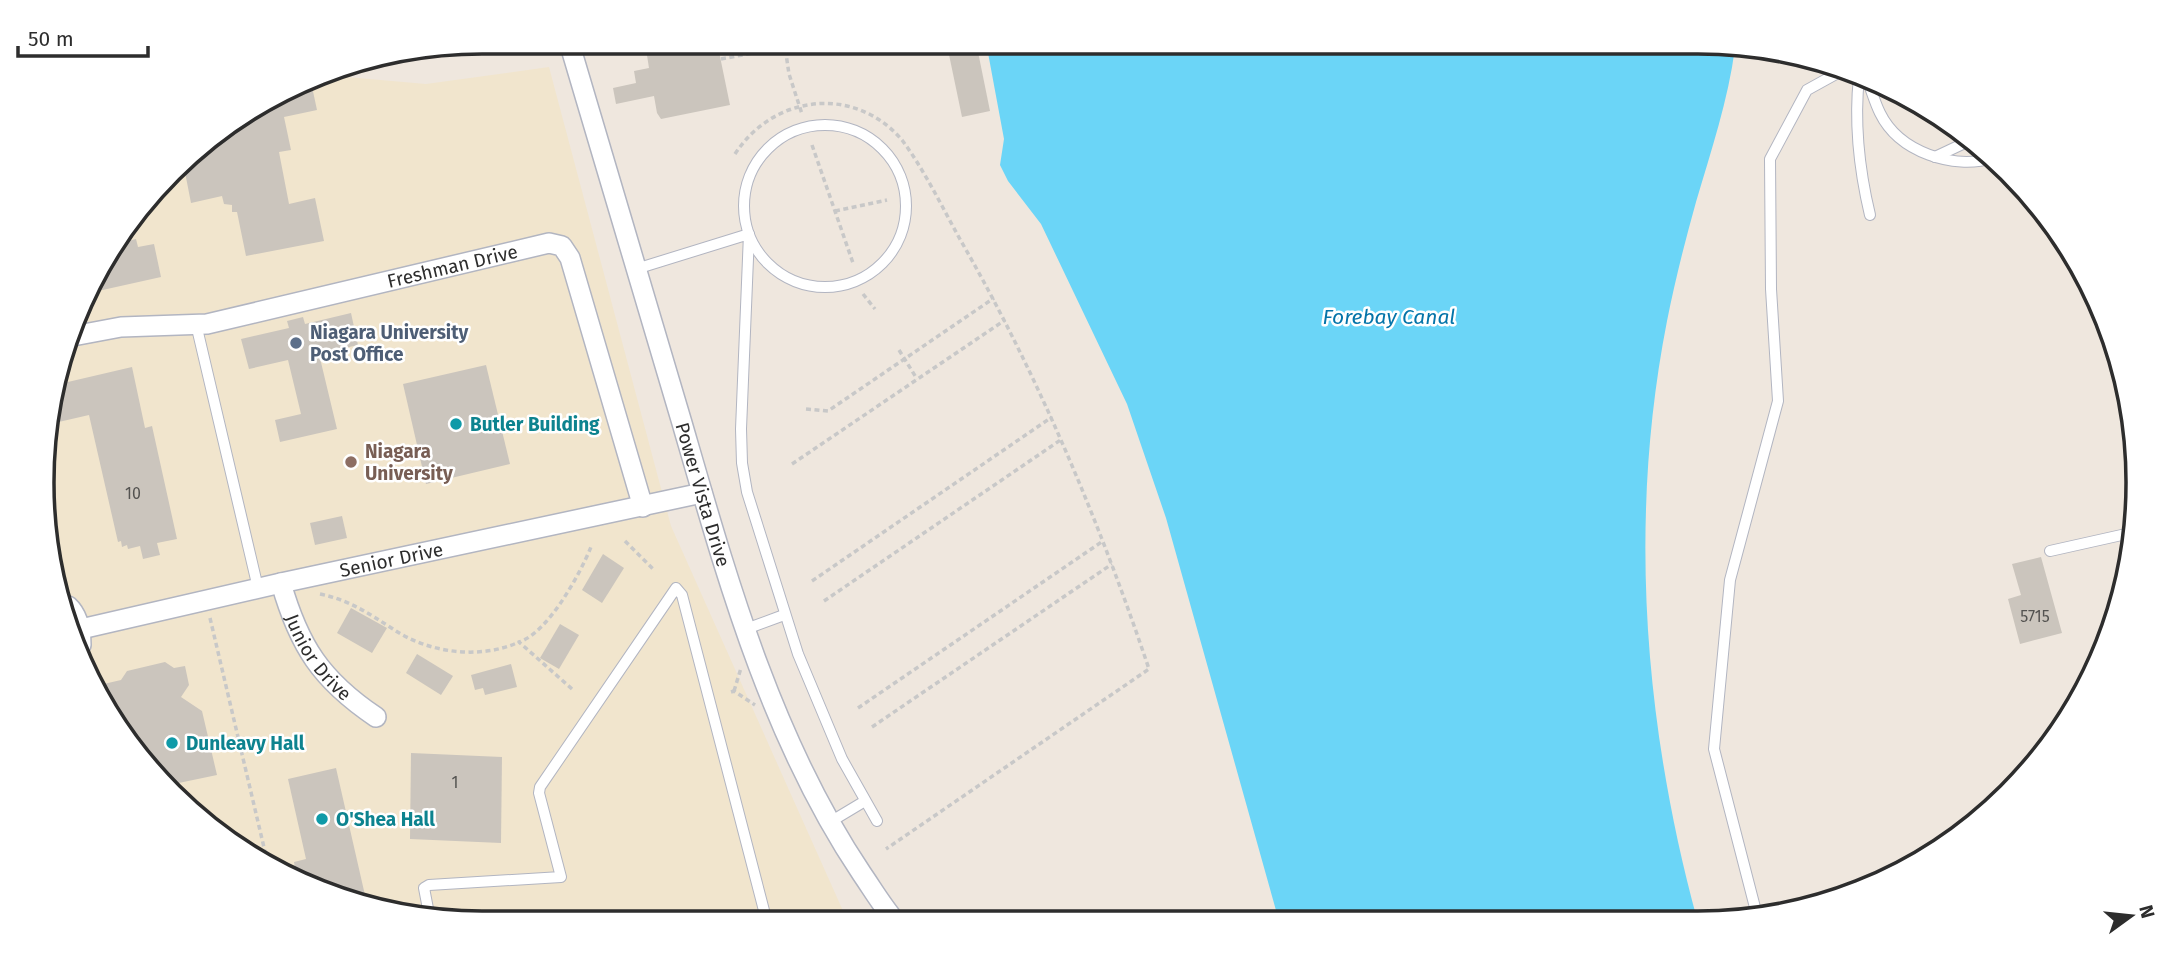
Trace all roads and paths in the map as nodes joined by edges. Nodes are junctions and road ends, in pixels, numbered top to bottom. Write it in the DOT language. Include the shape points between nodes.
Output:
graph roads {
  1 [pos="573,54"];
  2 [pos="748,54"];
  3 [pos="786,54"];
  4 [pos="721,59"];
  5 [pos="1832,76"];
  6 [pos="1858,86"];
  7 [pos="1872,91"];
  8 [pos="800,106"];
  9 [pos="802,114"];
  10 [pos="812,145"];
  11 [pos="1960,145"];
  12 [pos="736,154"];
  13 [pos="1935,157"];
  14 [pos="1979,160"];
  15 [pos="932,189"];
  16 [pos="925,191"];
  17 [pos="887,200"];
  18 [pos="835,211"];
  19 [pos="1870,215"];
  20 [pos="749,234"];
  21 [pos="853,263"];
  22 [pos="636,268"];
  23 [pos="863,294"];
  24 [pos="994,298"];
  25 [pos="875,309"];
  26 [pos="1005,320"];
  27 [pos="196,324"];
  28 [pos="81,334"];
  29 [pos="899,350"];
  30 [pos="904,358"];
  31 [pos="918,379"];
  32 [pos="806,409"];
  33 [pos="1052,417"];
  34 [pos="1062,439"];
  35 [pos="792,464"];
  36 [pos="702,493"];
  37 [pos="643,507"];
  38 [pos="2122,535"];
  39 [pos="625,541"];
  40 [pos="1103,541"];
  41 [pos="591,547"];
  42 [pos="2050,551"];
  43 [pos="1112,564"];
  44 [pos="655,571"];
  45 [pos="812,581"];
  46 [pos="281,583"];
  47 [pos="258,588"];
  48 [pos="316,593"];
  49 [pos="824,601"];
  50 [pos="209,612"];
  51 [pos="784,615"];
  52 [pos="746,629"];
  53 [pos="83,636"];
  54 [pos="519,642"];
  55 [pos="748,665"];
  56 [pos="572,689"];
  57 [pos="756,707"];
  58 [pos="858,708"];
  59 [pos="376,717"];
  60 [pos="872,727"];
  61 [pos="865,801"];
  62 [pos="877,821"];
  63 [pos="830,822"];
  64 [pos="886,849"];
  65 [pos="264,850"];
  66 [pos="427,907"];
  67 [pos="1755,907"];
  68 [pos="764,911"];
  69 [pos="883,911"];
  1 -- 22 [label="street, Power Vista Drive"];
  2 -- 4 [label="path"];
  3 -- 8 [label="path"];
  5 -- 67 [label="lane" via="1807,90 1770,159 1778,401 1730,580 1714,749"];
  6 -- 19 [label="lane" via="1860,176"];
  7 -- 13 [label="lane" via="1880,114 1895,132"];
  8 -- 9 [label="path"];
  8 -- 12 [label="path" via="760,126"];
  8 -- 15 [label="path" via="846,106 881,120 911,152"];
  10 -- 18 [label="path"];
  11 -- 13 [label="lane"];
  13 -- 14 [label="lane"];
  15 -- 16 [label="path"];
  15 -- 24 [label="path"];
  17 -- 18 [label="path"];
  18 -- 21 [label="path"];
  20 -- 20 [label="lane" via="757,252 775,271 797,283 823,288 848,285 871,274 890,256 902,233 907,208 903,182 894,162 859,132 837,125 792,131 757,161 747,183 743,206"];
  20 -- 22 [label="lane"];
  20 -- 51 [label="lane" via="742,463"];
  22 -- 36 [label="street, Power Vista Drive"];
  23 -- 25 [label="path"];
  24 -- 26 [label="path"];
  24 -- 30 [label="path"];
  26 -- 31 [label="path"];
  26 -- 33 [label="path"];
  27 -- 28 [label="street, Freshman Drive" via="121,327"];
  27 -- 37 [label="street, Freshman Drive" via="550,243 562,246 570,258"];
  27 -- 47 [label="lane"];
  29 -- 30 [label="path"];
  30 -- 31 [label="path"];
  30 -- 32 [label="path" via="828,411"];
  31 -- 35 [label="path"];
  33 -- 34 [label="path"];
  33 -- 45 [label="path"];
  34 -- 40 [label="path"];
  34 -- 49 [label="path"];
  36 -- 37 [label="street, Senior Drive"];
  36 -- 52 [label="street, Power Vista Drive"];
  37 -- 46 [label="street, Senior Drive"];
  38 -- 42 [label="lane"];
  39 -- 44 [label="path"];
  40 -- 43 [label="path"];
  40 -- 58 [label="path"];
  41 -- 54 [label="path" via="547,621"];
  43 -- 60 [label="path"];
  43 -- 64 [label="path" via="1149,669"];
  46 -- 47 [label="street, Senior Drive"];
  46 -- 59 [label="street, Junior Drive" via="316,664 333,684"];
  47 -- 53 [label="street, Senior Drive"];
  48 -- 54 [label="path" via="350,602 412,640 440,649 483,653"];
  50 -- 65 [label="path"];
  51 -- 52 [label="lane"];
  51 -- 61 [label="lane" via="824,720"];
  52 -- 63 [label="street, Power Vista Drive" via="781,722"];
  54 -- 56 [label="path"];
  55 -- 57 [label="path" via="739,668 732,692"];
  61 -- 62 [label="lane"];
  61 -- 63 [label="lane"];
  63 -- 69 [label="street, Power Vista Drive"];
  66 -- 68 [label="lane" via="424,888 429,884 561,877 540,786 676,588 682,594"];
}
